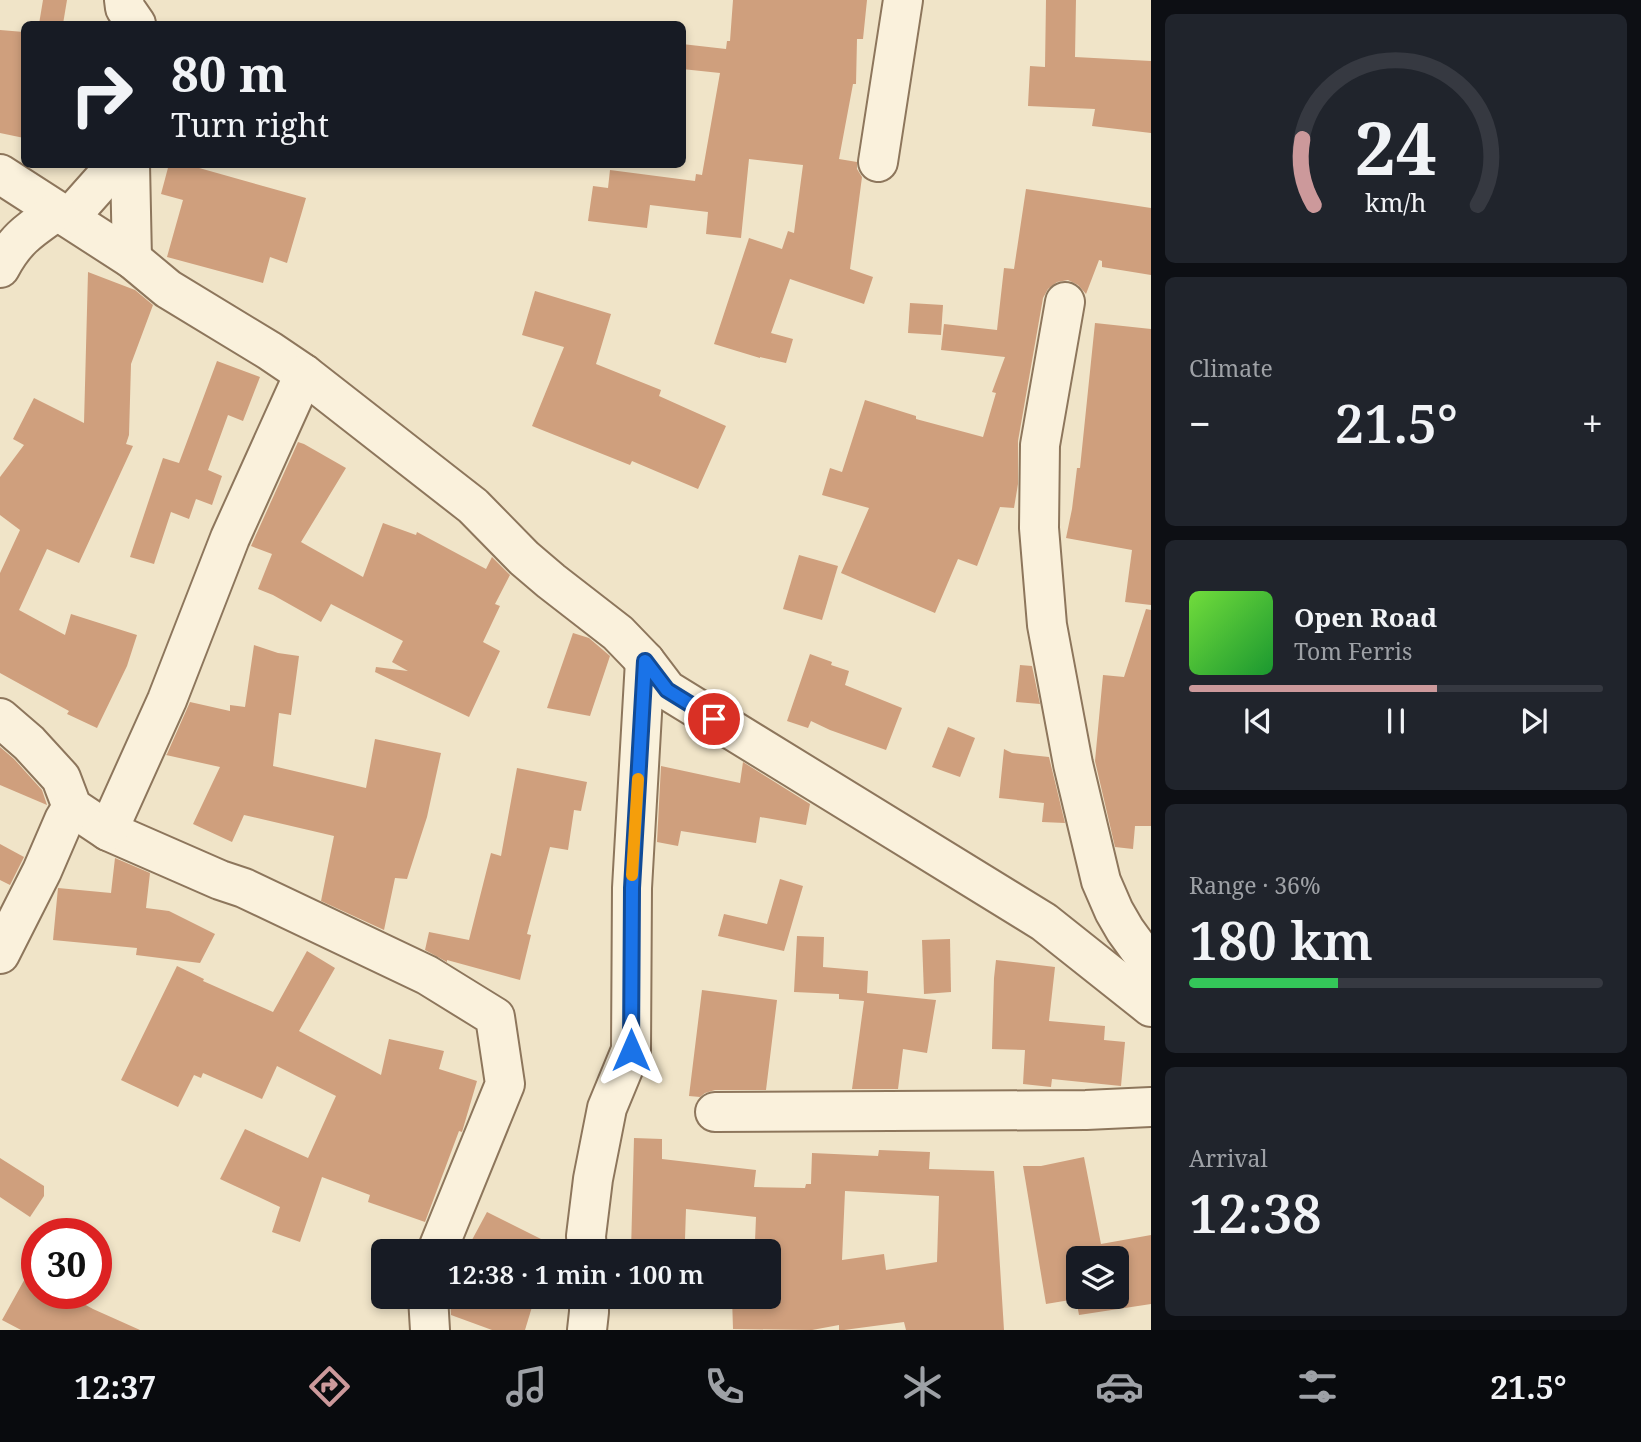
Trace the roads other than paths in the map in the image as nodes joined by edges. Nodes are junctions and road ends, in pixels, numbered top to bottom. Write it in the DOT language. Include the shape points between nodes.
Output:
graph roads {
  1 [pos="124,0"];
  2 [pos="903,0"];
  3 [pos="134,21"];
  4 [pos="878,162"];
  5 [pos="113,168"];
  6 [pos="130,168"];
  7 [pos="0,174"];
  8 [pos="63,214"];
  9 [pos="132,259"];
  10 [pos="0,268"];
  11 [pos="1065,302"];
  12 [pos="303,374"];
  13 [pos="645,661"];
  14 [pos="0,718"];
  15 [pos="72,807"];
  16 [pos="108,831"];
  17 [pos="0,954"];
  18 [pos="1151,966"];
  19 [pos="1151,1007"];
  20 [pos="1151,1107"];
  21 [pos="715,1112"];
  22 [pos="442,1239"];
  23 [pos="586,1239"];
  24 [pos="429,1309"];
  25 [pos="589,1309"];
  26 [pos="430,1330"];
  27 [pos="587,1330"];
  1 -- 3 [label="street"];
  2 -- 4 [label="street"];
  5 -- 8 [label="street"];
  6 -- 9 [label="street"];
  7 -- 8 [label="street"];
  8 -- 9 [label="street"];
  8 -- 10 [label="street" via="26,233"];
  9 -- 12 [label="street" via="168,289"];
  11 -- 18 [label="street" via="1040,445 1039,528 1047,625 1101,881 1125,930"];
  12 -- 13 [label="street" via="473,506 524,558 603,620"];
  12 -- 16 [label="street"];
  13 -- 19 [label="street" via="667,690 1044,922"];
  13 -- 23 [label="street" via="632,888 631,1050 607,1108"];
  14 -- 15 [label="street" via="61,778"];
  15 -- 16 [label="street"];
  15 -- 17 [label="street"];
  16 -- 22 [label="street" via="244,888 415,969 495,1017 505,1084"];
  20 -- 21 [label="street"];
  24 -- 26 [label="street"];
  25 -- 27 [label="street"];
}
